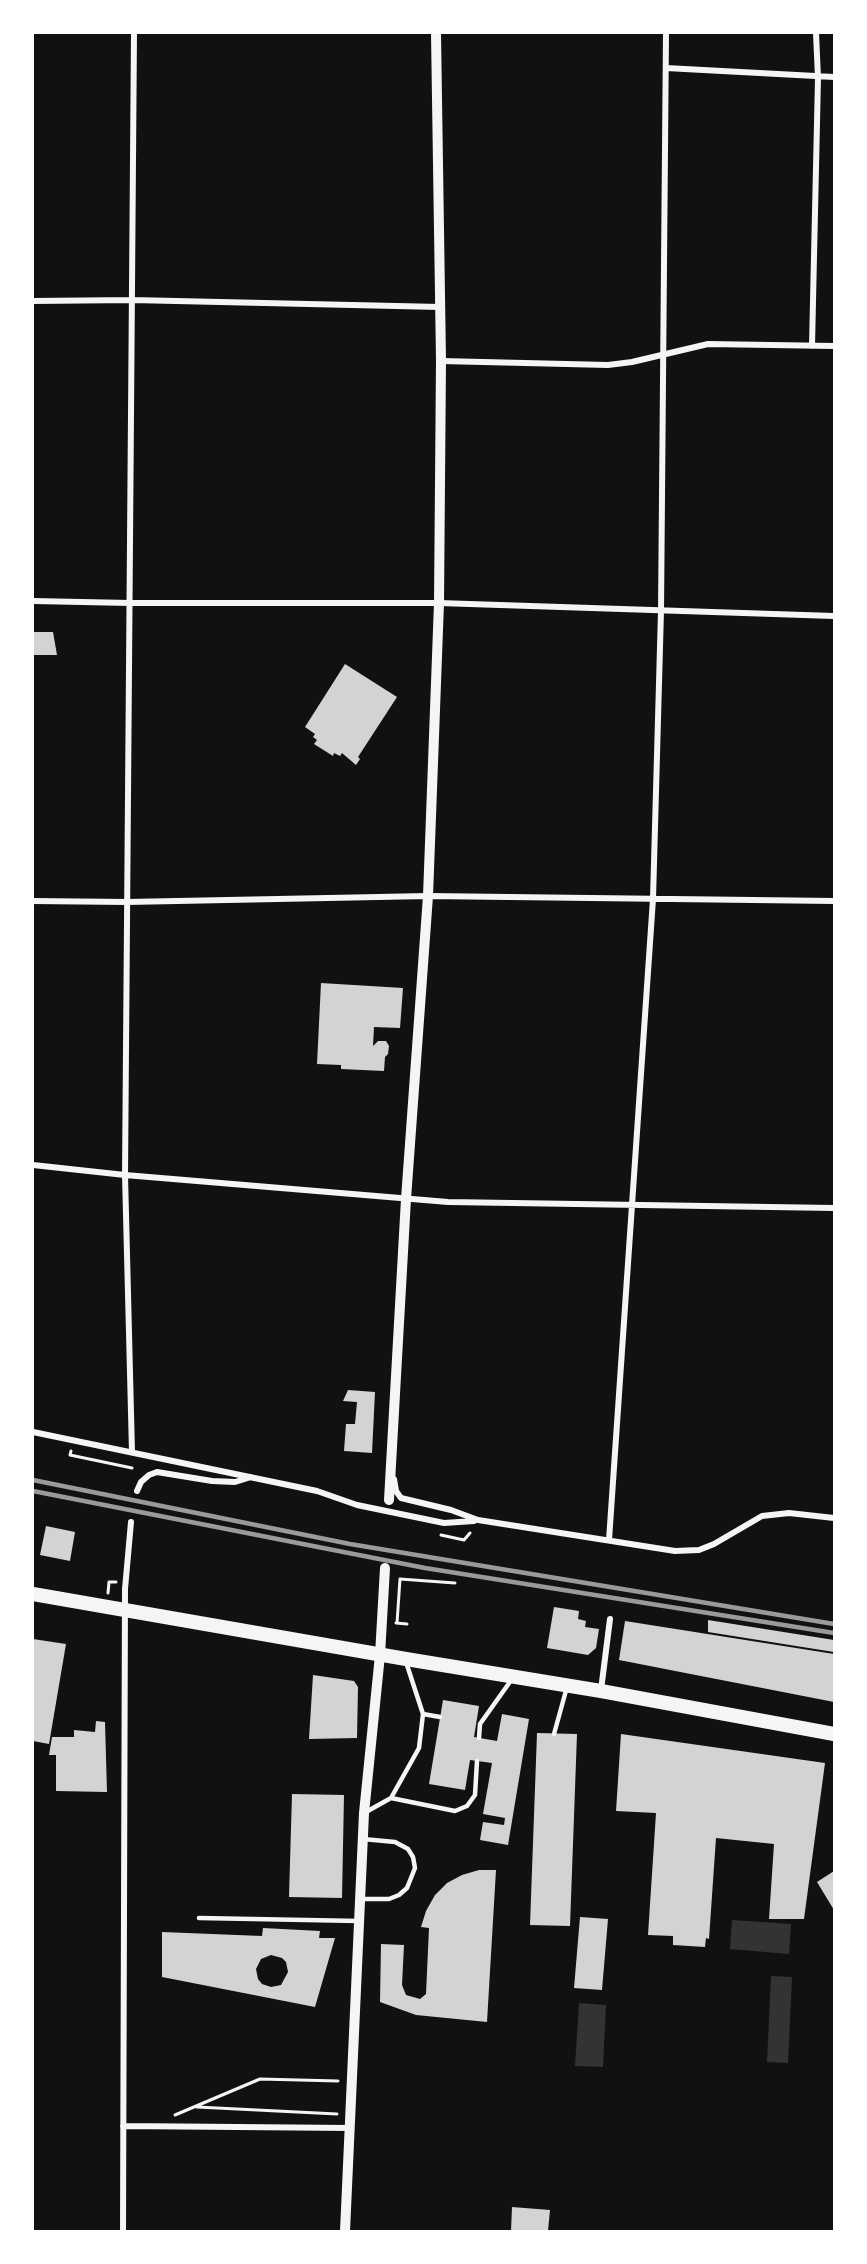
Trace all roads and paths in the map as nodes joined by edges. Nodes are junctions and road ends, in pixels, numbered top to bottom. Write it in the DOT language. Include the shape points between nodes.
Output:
graph roads {
  1 [pos="135,33"];
  2 [pos="436,33"];
  3 [pos="666,33"];
  4 [pos="816,33"];
  5 [pos="666,68"];
  6 [pos="834,77"];
  7 [pos="818,78"];
  8 [pos="132,300"];
  9 [pos="33,302"];
  10 [pos="440,307"];
  11 [pos="812,346"];
  12 [pos="834,346"];
  13 [pos="664,354"];
  14 [pos="441,362"];
  15 [pos="33,601"];
  16 [pos="130,603"];
  17 [pos="439,603"];
  18 [pos="661,611"];
  19 [pos="834,616"];
  20 [pos="428,896"];
  21 [pos="653,899"];
  22 [pos="33,901"];
  23 [pos="834,901"];
  24 [pos="127,902"];
  25 [pos="33,1165"];
  26 [pos="125,1175"];
  27 [pos="405,1199"];
  28 [pos="632,1206"];
  29 [pos="834,1208"];
  30 [pos="33,1432"];
  31 [pos="132,1452"];
  32 [pos="392,1464"];
  33 [pos="132,1468"];
  34 [pos="252,1476"];
  35 [pos="130,1478"];
  36 [pos="137,1491"];
  37 [pos="388,1500"];
  38 [pos="834,1518"];
  39 [pos="478,1520"];
  40 [pos="131,1522"];
  41 [pos="609,1540"];
  42 [pos="385,1568"];
  43 [pos="455,1582"];
  44 [pos="33,1594"];
  45 [pos="126,1610"];
  46 [pos="610,1619"];
  47 [pos="407,1624"];
  48 [pos="380,1655"];
  49 [pos="406,1659"];
  50 [pos="513,1677"];
  51 [pos="568,1686"];
  52 [pos="601,1691"];
  53 [pos="423,1714"];
  54 [pos="440,1717"];
  55 [pos="554,1734"];
  56 [pos="834,1734"];
  57 [pos="479,1738"];
  58 [pos="477,1761"];
  59 [pos="391,1798"];
  60 [pos="364,1813"];
  61 [pos="363,1839"];
  62 [pos="360,1899"];
  63 [pos="199,1918"];
  64 [pos="359,1922"];
  65 [pos="352,2081"];
  66 [pos="195,2106"];
  67 [pos="351,2115"];
  68 [pos="123,2126"];
  69 [pos="148,2126"];
  70 [pos="350,2128"];
  71 [pos="123,2231"];
  72 [pos="345,2231"];
  1 -- 8 [label="street"];
  2 -- 10 [label="street"];
  3 -- 5 [label="street"];
  4 -- 7 [label="street"];
  5 -- 7 [label="street"];
  5 -- 13 [label="street"];
  6 -- 7 [label="street"];
  7 -- 11 [label="street"];
  8 -- 9 [label="street"];
  8 -- 10 [label="street"];
  8 -- 16 [label="street"];
  10 -- 14 [label="street"];
  11 -- 12 [label="street"];
  11 -- 13 [label="street" via="708,344"];
  13 -- 14 [label="street" via="624,363 581,366"];
  13 -- 18 [label="street"];
  14 -- 17 [label="street"];
  15 -- 16 [label="street"];
  16 -- 17 [label="street"];
  16 -- 24 [label="street"];
  17 -- 18 [label="street"];
  17 -- 20 [label="street"];
  18 -- 19 [label="street"];
  18 -- 21 [label="street"];
  20 -- 21 [label="street"];
  20 -- 24 [label="street"];
  20 -- 27 [label="street"];
  21 -- 23 [label="street"];
  21 -- 28 [label="street"];
  22 -- 24 [label="street"];
  24 -- 26 [label="street"];
  25 -- 26 [label="street"];
  26 -- 27 [label="street"];
  26 -- 31 [label="street"];
  27 -- 28 [label="street"];
  27 -- 32 [label="street"];
  28 -- 29 [label="street"];
  28 -- 41 [label="street"];
  30 -- 31 [label="street"];
  31 -- 34 [label="street"];
  32 -- 37 [label="street"];
  32 -- 39 [label="street" via="396,1491 401,1498"];
  33 -- 33 [label="path" via="133,1463 70,1451 70,1455"];
  33 -- 35 [label="path"];
  34 -- 36 [label="street" via="235,1482 212,1482 156,1472 141,1482"];
  34 -- 39 [label="street" via="357,1505 444,1523"];
  38 -- 41 [label="street" via="789,1513 762,1516 699,1550 675,1551"];
  39 -- 41 [label="street"];
  40 -- 45 [label="street"];
  42 -- 48 [label="street"];
  43 -- 47 [label="path" via="400,1579 395,1622"];
  44 -- 45 [label="main road"];
  45 -- 48 [label="main road"];
  45 -- 68 [label="street"];
  46 -- 52 [label="street"];
  48 -- 49 [label="main road"];
  48 -- 60 [label="street"];
  49 -- 50 [label="main road"];
  49 -- 53 [label="lane"];
  50 -- 51 [label="main road"];
  50 -- 57 [label="lane" via="478,1724"];
  51 -- 52 [label="main road"];
  51 -- 55 [label="lane"];
  52 -- 56 [label="main road"];
  53 -- 54 [label="lane"];
  53 -- 59 [label="lane" via="419,1748"];
  58 -- 59 [label="lane" via="475,1795 467,1806 454,1810"];
  59 -- 60 [label="lane"];
  60 -- 61 [label="street"];
  61 -- 62 [label="street"];
  61 -- 62 [label="lane" via="395,1842 408,1849 415,1868 407,1888 399,1895"];
  62 -- 64 [label="street"];
  63 -- 64 [label="lane"];
  64 -- 65 [label="street"];
  65 -- 66 [label="path" via="260,2079"];
  65 -- 67 [label="street"];
  66 -- 67 [label="path"];
  66 -- 69 [label="path"];
  67 -- 70 [label="street"];
  68 -- 69 [label="street"];
  68 -- 71 [label="street"];
  69 -- 70 [label="street"];
  70 -- 72 [label="street"];
}
